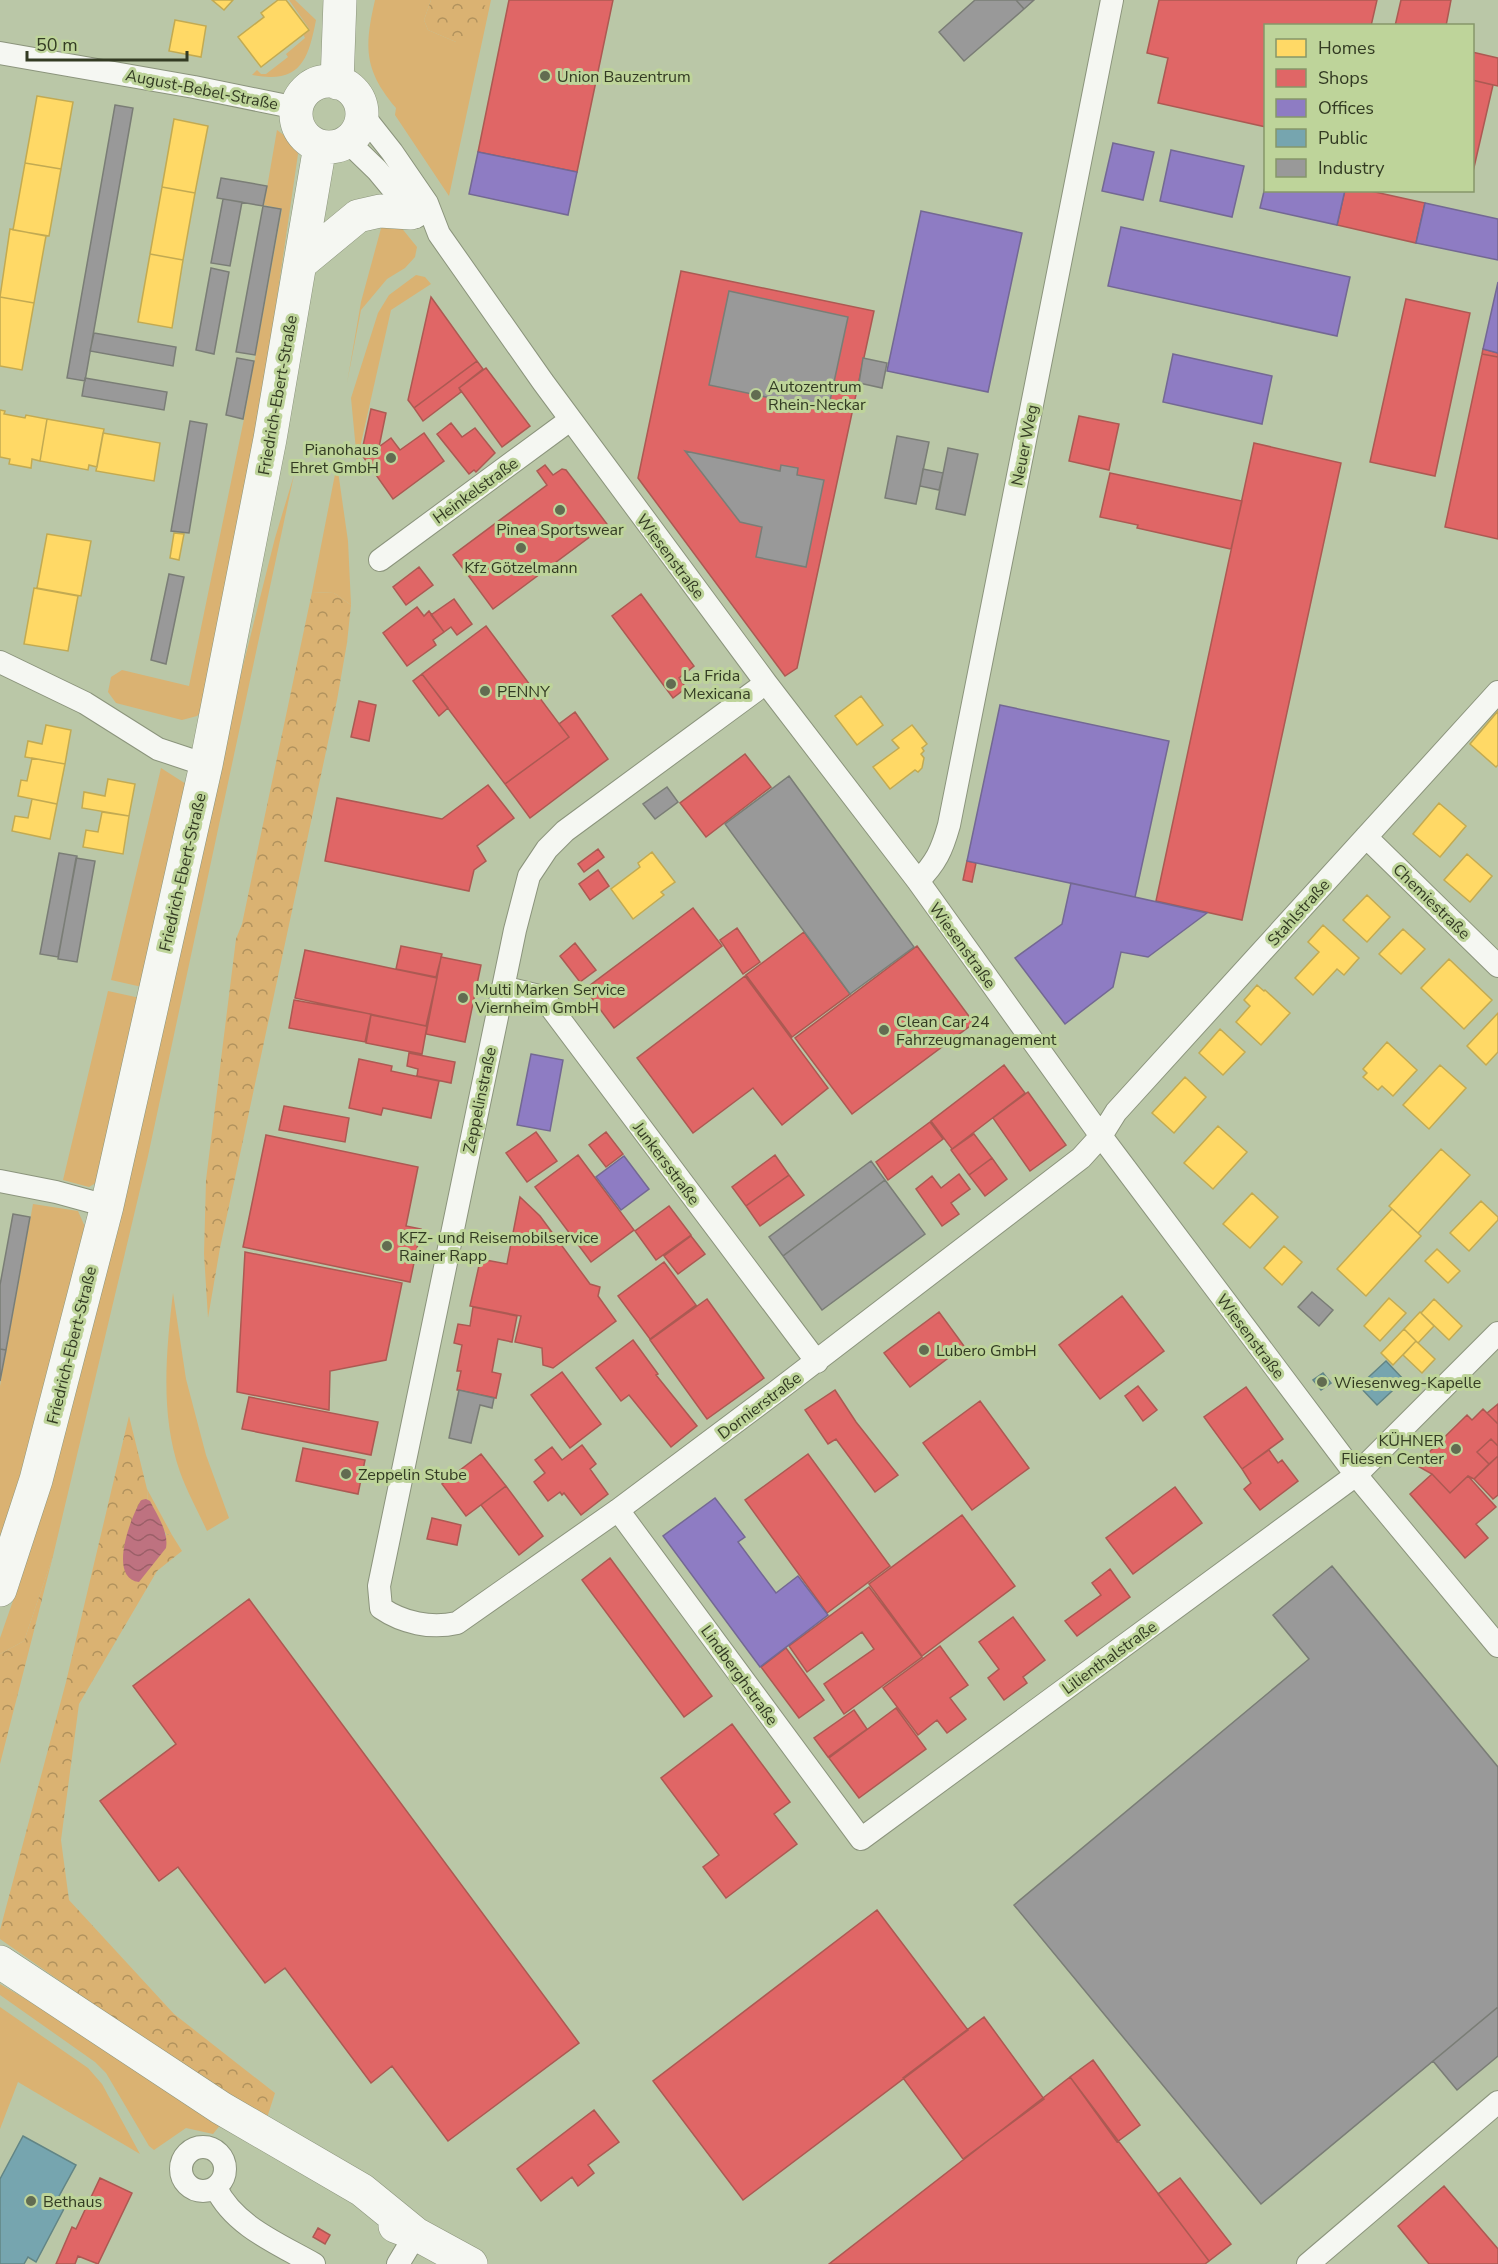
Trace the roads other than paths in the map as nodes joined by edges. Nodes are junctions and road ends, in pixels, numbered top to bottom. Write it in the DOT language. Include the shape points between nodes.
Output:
graph roads {
  1 [pos="340,0"];
  2 [pos="1112,0"];
  3 [pos="0,53"];
  4 [pos="338,83"];
  5 [pos="297,108"];
  6 [pos="343,134"];
  7 [pos="411,213"];
  8 [pos="439,234"];
  9 [pos="301,263"];
  10 [pos="570,420"];
  11 [pos="380,560"];
  12 [pos="0,662"];
  13 [pos="766,683"];
  14 [pos="1498,692"];
  15 [pos="206,765"];
  16 [pos="1366,837"];
  17 [pos="918,881"];
  18 [pos="1498,966"];
  19 [pos="503,987"];
  20 [pos="1101,1136"];
  21 [pos="0,1181"];
  22 [pos="107,1206"];
  23 [pos="1498,1333"];
  24 [pos="817,1362"];
  25 [pos="1356,1475"];
  26 [pos="618,1510"];
  27 [pos="0,1589"];
  28 [pos="396,1618"];
  29 [pos="1498,1646"];
  30 [pos="861,1839"];
  31 [pos="0,1962"];
  32 [pos="1498,2102"];
  33 [pos="216,2188"];
  34 [pos="416,2234"];
  35 [pos="314,2264"];
  36 [pos="398,2264"];
  37 [pos="471,2264"];
  38 [pos="1308,2264"];
  1 -- 4 [label="street"];
  2 -- 17 [label="street, Neuer Weg" via="949,825 934,865"];
  3 -- 5 [label="street, August-Bebel-Straße"];
  4 -- 5 [label="street" via="317,84 301,98"];
  4 -- 6 [label="street" via="355,94 360,104"];
  5 -- 6 [label="street" via="296,116 306,138"];
  6 -- 7 [label="street, Wiesenstraße"];
  6 -- 8 [label="street, Wiesenstraße" via="392,152 427,203"];
  6 -- 9 [label="street, Friedrich-Ebert-Straße"];
  7 -- 8 [label="street, Wiesenstraße"];
  7 -- 9 [label="street" via="380,211 358,216"];
  8 -- 10 [label="street, Wiesenstraße"];
  9 -- 15 [label="street, Friedrich-Ebert-Straße"];
  10 -- 11 [label="street, Heinkelstraße"];
  10 -- 13 [label="street, Wiesenstraße"];
  12 -- 15 [label="street" via="86,703 158,749"];
  13 -- 17 [label="street, Wiesenstraße"];
  13 -- 19 [label="street, Zeppelinstraße" via="565,831 547,849 529,876"];
  14 -- 16 [label="street, Stahlstraße"];
  15 -- 22 [label="street, Friedrich-Ebert-Straße"];
  16 -- 18 [label="street, Chemiestraße"];
  16 -- 20 [label="street, Stahlstraße" via="1116,1112"];
  17 -- 20 [label="street, Wiesenstraße"];
  19 -- 24 [label="street, Junkersstraße" via="543,997"];
  19 -- 28 [label="street, Zeppelinstraße" via="379,1586 381,1608"];
  20 -- 24 [label="street, Dornierstraße" via="1081,1158"];
  20 -- 25 [label="street, Wiesenstraße"];
  21 -- 22 [label="street"];
  22 -- 27 [label="street, Friedrich-Ebert-Straße" via="36,1480"];
  23 -- 25 [label="street, Lilienthalstraße"];
  24 -- 26 [label="street, Dornierstraße"];
  25 -- 29 [label="street, Wiesenstraße"];
  25 -- 30 [label="street, Lilienthalstraße"];
  26 -- 28 [label="street, Dornierstraße" via="457,1623 439,1627"];
  26 -- 30 [label="street, Lindberghstraße"];
  31 -- 34 [label="street" via="221,2108 362,2190"];
  32 -- 38 [label="street"];
  33 -- 35 [label="street" via="223,2202 248,2226"];
  34 -- 36 [label="street"];
  34 -- 37 [label="street"];
}
